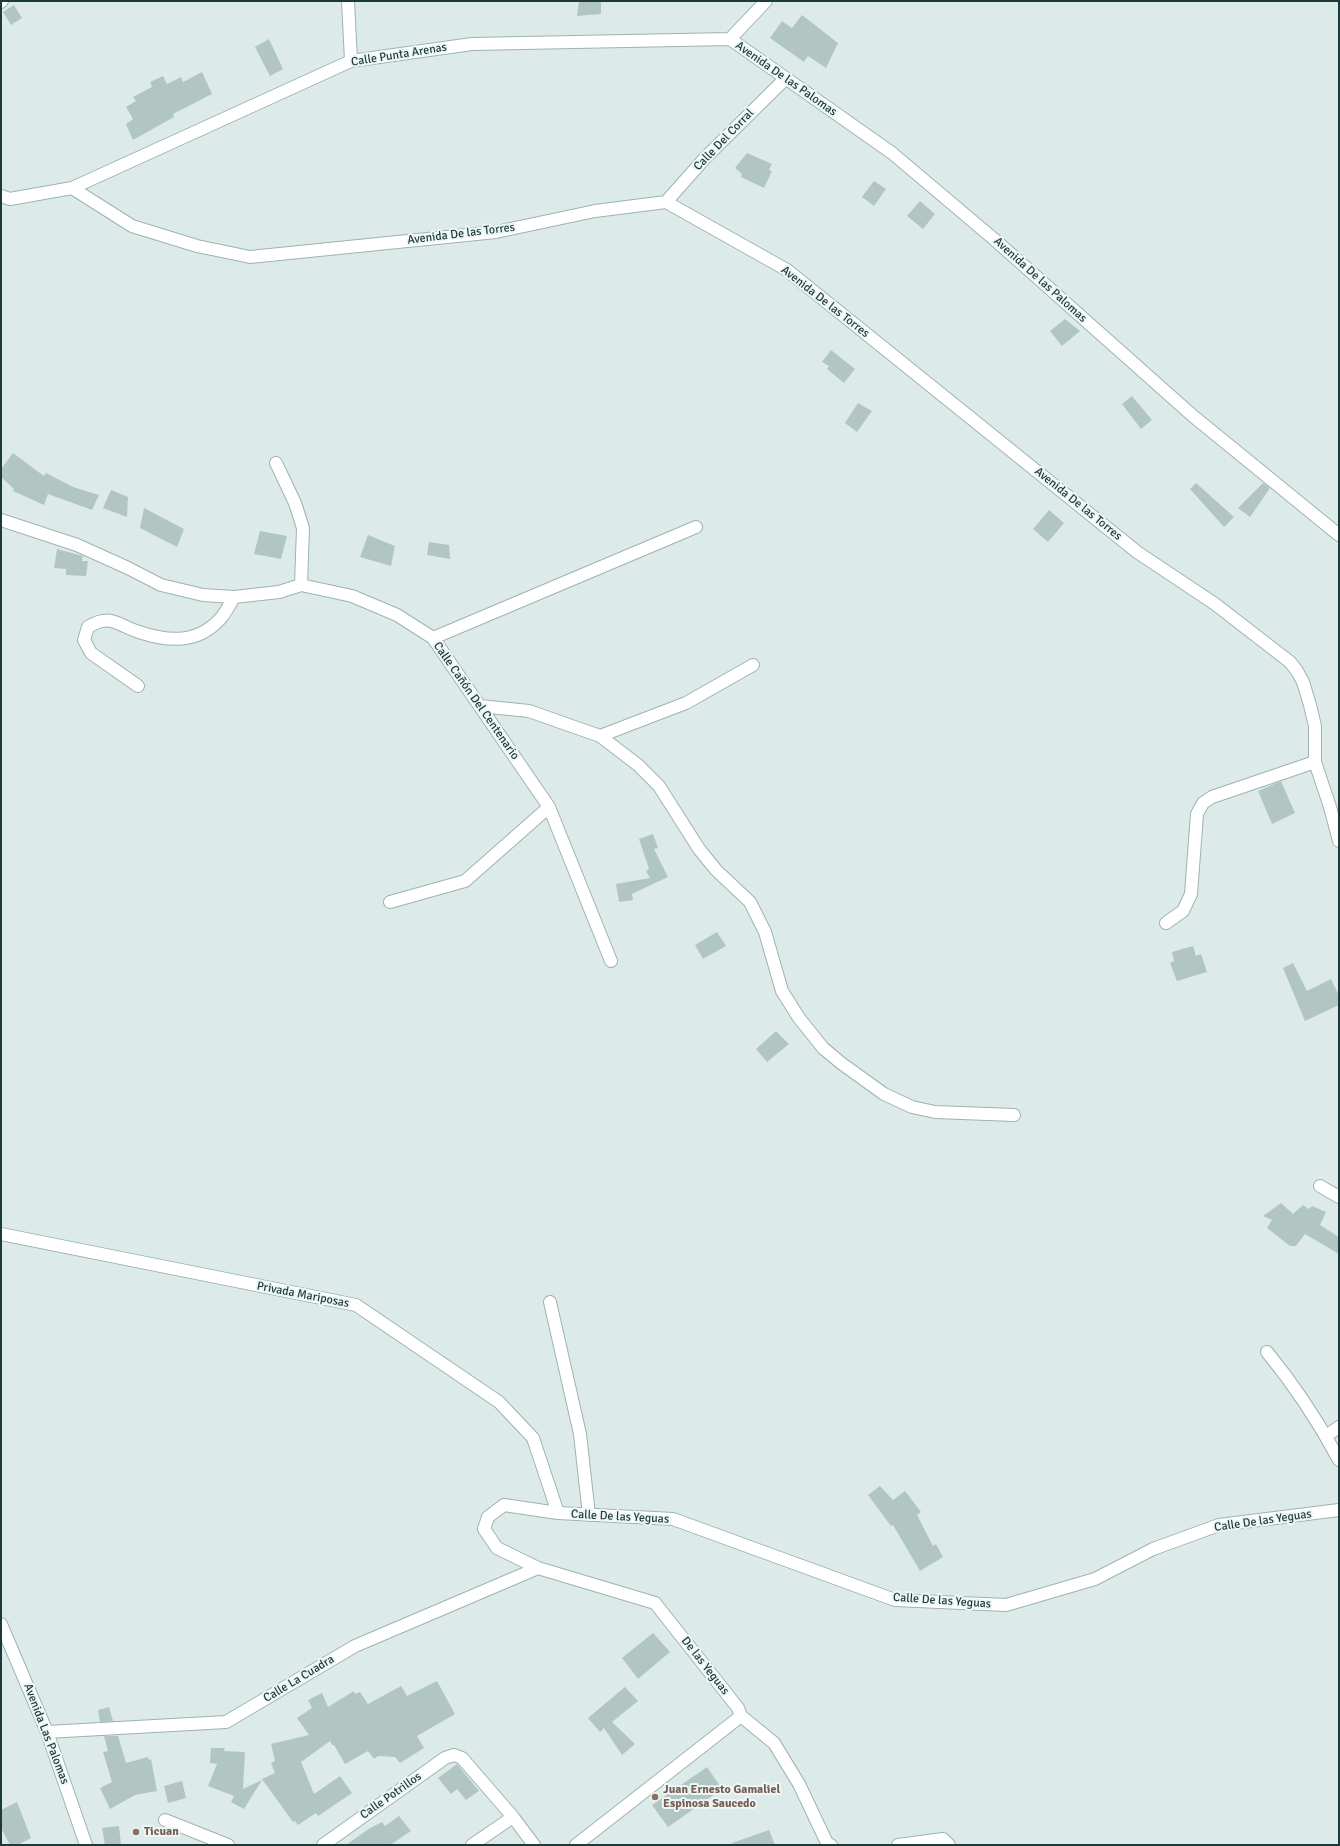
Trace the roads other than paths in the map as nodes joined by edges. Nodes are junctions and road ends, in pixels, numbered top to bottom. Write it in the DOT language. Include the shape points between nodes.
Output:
graph roads {
  1 [pos="348,1"];
  2 [pos="766,1"];
  3 [pos="730,39"];
  4 [pos="351,61"];
  5 [pos="785,79"];
  6 [pos="72,188"];
  7 [pos="1,196"];
  8 [pos="666,202"];
  9 [pos="276,463"];
  10 [pos="1,520"];
  11 [pos="696,527"];
  12 [pos="1339,535"];
  13 [pos="301,585"];
  14 [pos="234,597"];
  15 [pos="433,638"];
  16 [pos="753,664"];
  17 [pos="138,686"];
  18 [pos="480,706"];
  19 [pos="600,736"];
  20 [pos="1314,762"];
  21 [pos="549,807"];
  22 [pos="1339,841"];
  23 [pos="390,902"];
  24 [pos="1166,923"];
  25 [pos="612,961"];
  26 [pos="1014,1115"];
  27 [pos="1320,1186"];
  28 [pos="1339,1197"];
  29 [pos="1,1234"];
  30 [pos="550,1302"];
  31 [pos="1267,1352"];
  32 [pos="1339,1427"];
  33 [pos="1326,1436"];
  34 [pos="1339,1460"];
  35 [pos="1339,1510"];
  36 [pos="558,1513"];
  37 [pos="589,1515"];
  38 [pos="484,1529"];
  39 [pos="538,1568"];
  40 [pos="1,1624"];
  41 [pos="741,1716"];
  42 [pos="48,1732"];
  43 [pos="513,1817"];
  44 [pos="165,1820"];
  45 [pos="86,1845"];
  46 [pos="228,1845"];
  47 [pos="323,1845"];
  48 [pos="472,1845"];
  49 [pos="534,1845"];
  50 [pos="576,1845"];
  51 [pos="831,1845"];
  52 [pos="898,1845"];
  53 [pos="949,1845"];
  1 -- 4 [label="street"];
  2 -- 3 [label="street"];
  3 -- 4 [label="street, Calle Punta Arenas" via="472,44"];
  3 -- 5 [label="street, Avenida De las Palomas"];
  4 -- 6 [label="street, Calle Punta Arenas"];
  5 -- 8 [label="street, Calle Del Corral" via="705,158"];
  5 -- 12 [label="street, Avenida De las Palomas" via="892,154 996,240 1193,416"];
  6 -- 7 [label="street, Calle Punta Arenas" via="10,199"];
  6 -- 8 [label="street, Avenida De las Torres" via="132,226 196,246 250,257 496,232 595,211"];
  8 -- 20 [label="street, Avenida De las Torres" via="787,270 1137,552 1215,604 1290,662 1303,682 1310,705 1315,726"];
  9 -- 13 [label="street" via="295,503 303,528"];
  10 -- 14 [label="street, Calle Cañón Del Centenario" via="77,545 161,585 203,595"];
  11 -- 15 [label="street"];
  13 -- 14 [label="street, Calle Cañón Del Centenario" via="279,592"];
  13 -- 15 [label="street, Calle Cañón Del Centenario" via="352,596 397,615"];
  14 -- 17 [label="street" via="221,618 202,634 175,640 139,632 114,621 99,620 88,627 84,640 91,653"];
  15 -- 18 [label="street, Calle Cañón Del Centenario"];
  16 -- 19 [label="street" via="686,703"];
  18 -- 19 [label="street" via="529,711"];
  18 -- 21 [label="street, Calle Cañón Del Centenario"];
  19 -- 26 [label="street" via="638,765 659,786 699,849 716,870 750,902 765,932 782,991 823,1048 884,1094 912,1107 935,1112"];
  20 -- 22 [label="street, Avenida De las Torres"];
  20 -- 24 [label="street" via="1212,797 1203,803 1197,814 1191,894 1183,911"];
  21 -- 23 [label="street" via="465,881"];
  21 -- 25 [label="street, Calle Cañón Del Centenario"];
  27 -- 28 [label="street"];
  29 -- 36 [label="street, Privada Mariposas" via="356,1305 499,1402 533,1438"];
  30 -- 37 [label="street" via="580,1434"];
  31 -- 33 [label="street" via="1289,1379"];
  32 -- 33 [label="street"];
  33 -- 34 [label="street"];
  35 -- 37 [label="street, Calle De las Yeguas" via="1219,1525 1153,1549 1095,1579 1006,1605 895,1600 673,1520"];
  36 -- 37 [label="street, Calle De las Yeguas"];
  36 -- 38 [label="street, Calle De las Yeguas" via="504,1505 488,1517"];
  38 -- 39 [label="street, De las Yeguas" via="497,1548"];
  39 -- 41 [label="street, De las Yeguas" via="655,1603 738,1708"];
  39 -- 42 [label="street, Calle La Cuadra" via="355,1646 226,1722"];
  40 -- 42 [label="street, Avenida Las Palomas"];
  41 -- 50 [label="street"];
  41 -- 51 [label="street, De las Yeguas" via="774,1743 799,1784 827,1843"];
  42 -- 45 [label="street, Avenida Las Palomas"];
  43 -- 47 [label="street, Calle Potrillos" via="462,1758 454,1755 445,1758"];
  43 -- 48 [label="street"];
  43 -- 49 [label="street"];
  44 -- 46 [label="street"];
  52 -- 53 [label="street" via="943,1839"];
}
